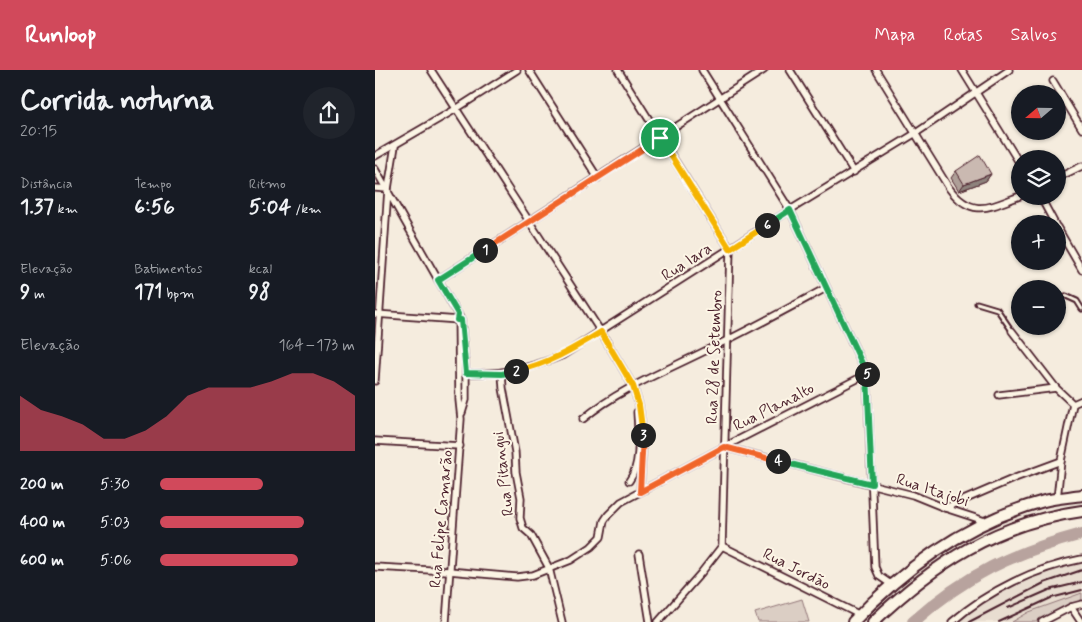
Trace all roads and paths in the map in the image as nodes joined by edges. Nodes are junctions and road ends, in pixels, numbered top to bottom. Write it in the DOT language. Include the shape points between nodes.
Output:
graph roads {
  1 [pos="431,70"];
  2 [pos="517,70"];
  3 [pos="529,70"];
  4 [pos="618,70"];
  5 [pos="702,70"];
  6 [pos="765,70"];
  7 [pos="790,70"];
  8 [pos="876,70"];
  9 [pos="961,70"];
  10 [pos="1009,70"];
  11 [pos="1053,80"];
  12 [pos="975,92"];
  13 [pos="721,98"];
  14 [pos="456,109"];
  15 [pos="1082,129"];
  16 [pos="916,133"];
  17 [pos="660,138"];
  18 [pos="395,146"];
  19 [pos="1011,150"];
  20 [pos="375,156"];
  21 [pos="1082,166"];
  22 [pos="375,169"];
  23 [pos="854,172"];
  24 [pos="1066,174"];
  25 [pos="598,178"];
  26 [pos="375,188"];
  27 [pos="387,189"];
  28 [pos="1011,199"];
  29 [pos="790,210"];
  30 [pos="529,222"];
  31 [pos="1066,240"];
  32 [pos="730,249"];
  33 [pos="1079,259"];
  34 [pos="1082,270"];
  35 [pos="438,280"];
  36 [pos="826,288"];
  37 [pos="1066,296"];
  38 [pos="977,303"];
  39 [pos="1082,309"];
  40 [pos="377,314"];
  41 [pos="458,318"];
  42 [pos="1011,330"];
  43 [pos="601,332"];
  44 [pos="1015,335"];
  45 [pos="727,340"];
  46 [pos="466,373"];
  47 [pos="502,374"];
  48 [pos="867,374"];
  49 [pos="375,381"];
  50 [pos="633,386"];
  51 [pos="1056,388"];
  52 [pos="999,395"];
  53 [pos="1082,400"];
  54 [pos="1073,404"];
  55 [pos="639,405"];
  56 [pos="461,419"];
  57 [pos="583,419"];
  58 [pos="375,441"];
  59 [pos="460,446"];
  60 [pos="724,447"];
  61 [pos="1061,461"];
  62 [pos="629,481"];
  63 [pos="872,484"];
  64 [pos="640,492"];
  65 [pos="1082,495"];
  66 [pos="1057,499"];
  67 [pos="945,508"];
  68 [pos="1082,511"];
  69 [pos="988,522"];
  70 [pos="722,546"];
  71 [pos="639,554"];
  72 [pos="1082,559"];
  73 [pos="375,567"];
  74 [pos="549,568"];
  75 [pos="449,571"];
  76 [pos="892,585"];
  77 [pos="1082,604"];
  78 [pos="1071,607"];
  79 [pos="860,620"];
  80 [pos="446,622"];
  81 [pos="562,622"];
  82 [pos="650,622"];
  83 [pos="658,622"];
  84 [pos="873,622"];
  85 [pos="953,622"];
  86 [pos="1042,622"];
  87 [pos="1081,622"];
  1 -- 14 [label="street"];
  2 -- 14 [label="street"];
  3 -- 25 [label="street"];
  4 -- 17 [label="street"];
  5 -- 13 [label="street"];
  6 -- 13 [label="street"];
  7 -- 23 [label="street"];
  8 -- 16 [label="street"];
  9 -- 12 [label="street"];
  10 -- 12 [label="street, Rua Iara"];
  11 -- 15 [label="street"];
  12 -- 16 [label="street, Rua Iara"];
  12 -- 19 [label="street"];
  13 -- 17 [label="street"];
  13 -- 29 [label="street"];
  14 -- 18 [label="street"];
  14 -- 30 [label="street"];
  16 -- 23 [label="street, Rua Iara"];
  16 -- 28 [label="street" via="949,188 963,203 985,209"];
  17 -- 25 [label="street"];
  17 -- 32 [label="street"];
  18 -- 20 [label="street"];
  18 -- 27 [label="street"];
  21 -- 24 [label="street"];
  22 -- 27 [label="street"];
  23 -- 29 [label="street, Rua Iara"];
  25 -- 30 [label="street"];
  26 -- 27 [label="street"];
  27 -- 35 [label="street"];
  27 -- 40 [label="street"];
  29 -- 32 [label="street, Rua Iara"];
  29 -- 36 [label="street"];
  30 -- 35 [label="street"];
  30 -- 43 [label="street"];
  31 -- 33 [label="street"];
  32 -- 43 [label="street, Rua Iara"];
  32 -- 45 [label="street, Rua 28 de Setembro"];
  33 -- 34 [label="street"];
  35 -- 41 [label="street"];
  36 -- 45 [label="street"];
  36 -- 48 [label="street"];
  37 -- 39 [label="lane" via="1077,301"];
  38 -- 42 [label="lane" via="997,309"];
  40 -- 41 [label="street"];
  40 -- 49 [label="street"];
  41 -- 46 [label="street, Rua Felipe Camarão"];
  41 -- 56 [label="street, Rua Felipe Camarão"];
  43 -- 47 [label="street, Rua Iara" via="563,355"];
  43 -- 50 [label="street"];
  44 -- 51 [label="street"];
  45 -- 50 [label="street"];
  45 -- 60 [label="street, Rua 28 de Setembro"];
  46 -- 47 [label="street, Rua Iara"];
  46 -- 56 [label="street, Rua Felipe Camarão" via="466,400"];
  47 -- 74 [label="street, Rua Pitangui" via="521,498 520,518"];
  48 -- 60 [label="street, Rua Planalto"];
  48 -- 63 [label="street"];
  50 -- 55 [label="street"];
  50 -- 57 [label="street"];
  51 -- 52 [label="street"];
  51 -- 54 [label="street"];
  53 -- 54 [label="street"];
  54 -- 61 [label="street"];
  55 -- 62 [label="street" via="637,458"];
  55 -- 64 [label="street" via="643,436"];
  56 -- 59 [label="street, Rua Felipe Camarão"];
  58 -- 59 [label="street"];
  59 -- 75 [label="street, Rua Felipe Camarão"];
  60 -- 63 [label="street, Rua Itajobi"];
  60 -- 64 [label="street, Rua Planalto"];
  60 -- 70 [label="street, Rua 28 de Setembro"];
  61 -- 66 [label="street"];
  61 -- 67 [label="street"];
  63 -- 67 [label="street, Rua Itajobi"];
  63 -- 76 [label="street" via="876,572"];
  64 -- 74 [label="street, Rua Planalto" via="611,511 604,521 601,537 591,547 571,560"];
  65 -- 66 [label="main road"];
  66 -- 69 [label="main road"];
  67 -- 69 [label="street, Rua Itajobi"];
  68 -- 84 [label="main road" via="1032,522 971,546 933,570"];
  69 -- 76 [label="main road" via="925,558"];
  70 -- 79 [label="street, Rua Jordão"];
  70 -- 83 [label="street"];
  71 -- 82 [label="street"];
  72 -- 85 [label="street" via="1028,574 969,608"];
  73 -- 75 [label="street, Rua Planalto"];
  74 -- 75 [label="street, Rua Planalto" via="517,577"];
  74 -- 81 [label="street, Rua Pitangui"];
  75 -- 80 [label="street, Rua Felipe Camarão"];
  76 -- 79 [label="main road"];
  77 -- 78 [label="street"];
  78 -- 86 [label="street"];
  78 -- 87 [label="street"];
}
